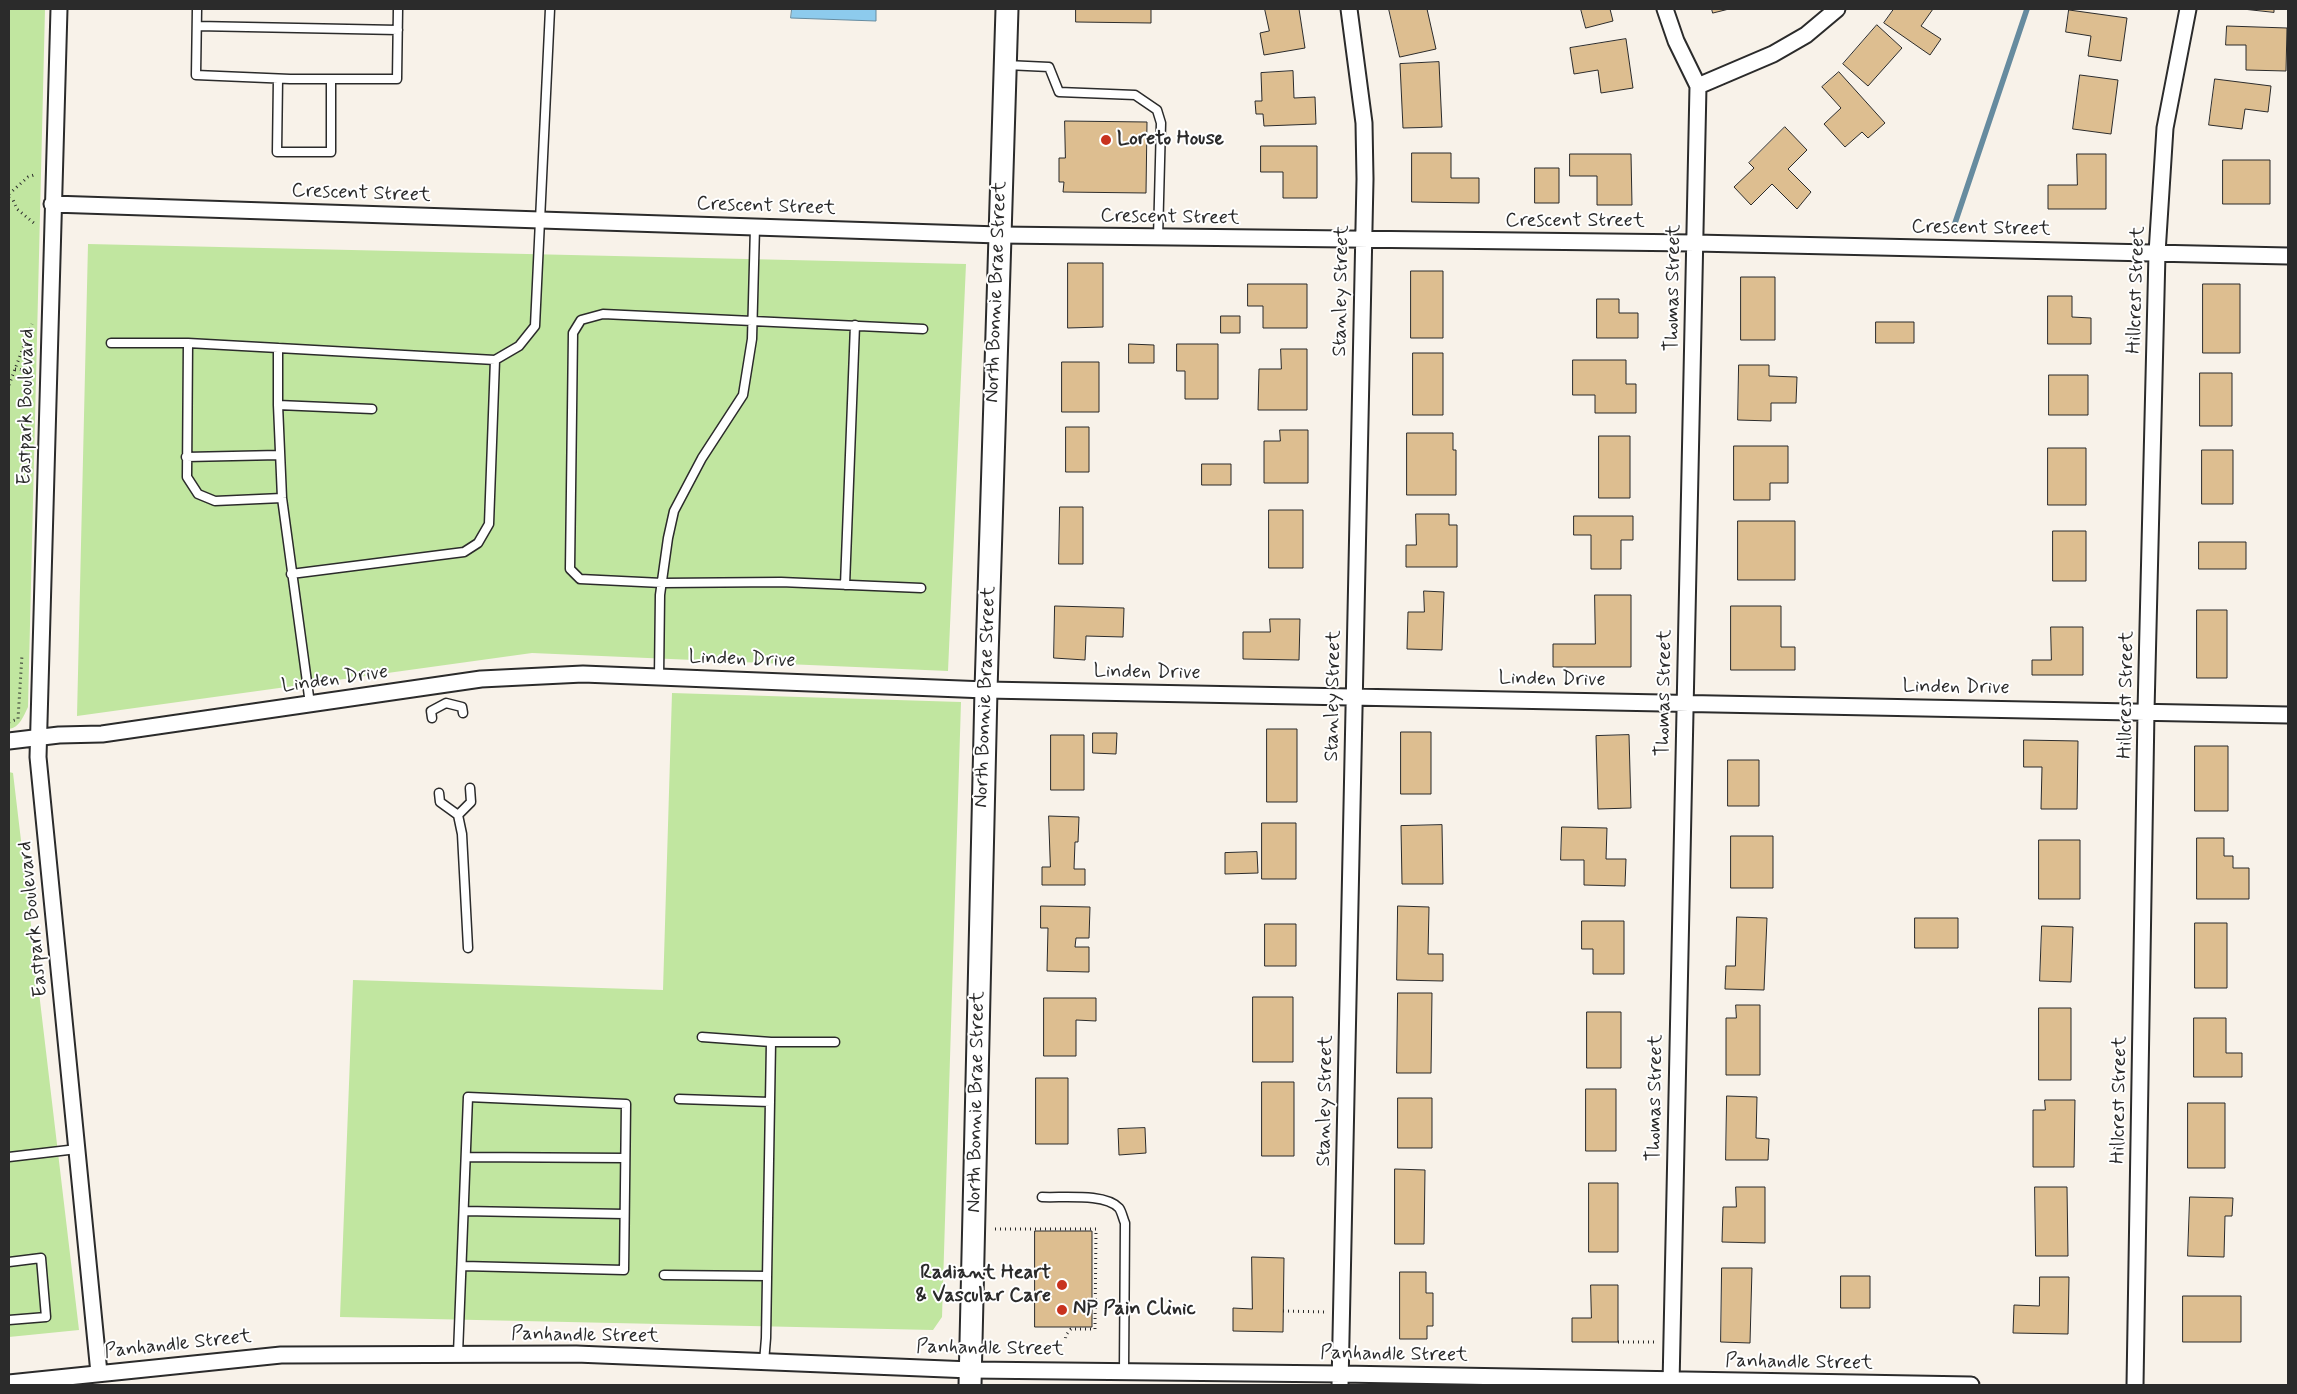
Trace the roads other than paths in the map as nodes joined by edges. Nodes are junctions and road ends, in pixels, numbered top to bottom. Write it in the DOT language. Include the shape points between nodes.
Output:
graph roads {
  1 [pos="59,9"];
  2 [pos="197,9"];
  3 [pos="398,9"];
  4 [pos="550,9"];
  5 [pos="1006,9"];
  6 [pos="1349,9"];
  7 [pos="1666,9"];
  8 [pos="1837,9"];
  9 [pos="2188,9"];
  10 [pos="197,26"];
  11 [pos="398,30"];
  12 [pos="1004,65"];
  13 [pos="278,79"];
  14 [pos="331,79"];
  15 [pos="1698,86"];
  16 [pos="52,204"];
  17 [pos="539,219"];
  18 [pos="755,227"];
  19 [pos="999,235"];
  20 [pos="1158,238"];
  21 [pos="1363,240"];
  22 [pos="1695,244"];
  23 [pos="2157,253"];
  24 [pos="2288,256"];
  25 [pos="753,320"];
  26 [pos="855,325"];
  27 [pos="923,328"];
  28 [pos="110,343"];
  29 [pos="188,343"];
  30 [pos="278,348"];
  31 [pos="495,360"];
  32 [pos="278,405"];
  33 [pos="372,409"];
  34 [pos="279,455"];
  35 [pos="186,457"];
  36 [pos="282,498"];
  37 [pos="291,574"];
  38 [pos="662,583"];
  39 [pos="845,585"];
  40 [pos="922,588"];
  41 [pos="659,677"];
  42 [pos="444,684"];
  43 [pos="986,690"];
  44 [pos="1354,697"];
  45 [pos="1684,702"];
  46 [pos="446,703"];
  47 [pos="310,704"];
  48 [pos="2146,711"];
  49 [pos="462,713"];
  50 [pos="2288,715"];
  51 [pos="432,718"];
  52 [pos="38,737"];
  53 [pos="9,740"];
  54 [pos="470,788"];
  55 [pos="439,793"];
  56 [pos="458,814"];
  57 [pos="468,948"];
  58 [pos="702,1037"];
  59 [pos="771,1042"];
  60 [pos="835,1042"];
  61 [pos="679,1099"];
  62 [pos="770,1102"];
  63 [pos="77,1149"];
  64 [pos="9,1157"];
  65 [pos="466,1157"];
  66 [pos="625,1158"];
  67 [pos="1042,1197"];
  68 [pos="464,1211"];
  69 [pos="624,1214"];
  70 [pos="9,1262"];
  71 [pos="462,1266"];
  72 [pos="664,1275"];
  73 [pos="767,1276"];
  74 [pos="9,1320"];
  75 [pos="458,1354"];
  76 [pos="764,1362"];
  77 [pos="1124,1371"];
  78 [pos="99,1373"];
  79 [pos="970,1377"];
  80 [pos="1341,1380"];
  81 [pos="9,1383"];
  82 [pos="1671,1383"];
  83 [pos="1971,1385"];
  84 [pos="2136,1385"];
  1 -- 16 [label="street, Eastpark Boulevard"];
  2 -- 10 [label="lane"];
  3 -- 11 [label="lane"];
  4 -- 17 [label="lane"];
  5 -- 12 [label="main road, North Bonnie Brae Street"];
  6 -- 21 [label="street, Stanley Street" via="1364,123"];
  7 -- 15 [label="street, Thomas Street" via="1676,41"];
  8 -- 15 [label="street" via="1806,35 1773,54"];
  9 -- 23 [label="street, Hillcrest Street" via="2165,128"];
  10 -- 11 [label="lane"];
  10 -- 13 [label="lane" via="196,76"];
  11 -- 14 [label="lane" via="397,79"];
  12 -- 19 [label="main road, North Bonnie Brae Street"];
  12 -- 20 [label="lane" via="1049,67 1059,92 1135,95 1157,110 1161,123"];
  13 -- 14 [label="lane"];
  13 -- 14 [label="lane" via="277,152 330,152"];
  15 -- 22 [label="street, Thomas Street"];
  16 -- 17 [label="street, Crescent Street"];
  16 -- 52 [label="street, Eastpark Boulevard"];
  17 -- 18 [label="street, Crescent Street"];
  17 -- 31 [label="lane" via="535,326 520,346"];
  18 -- 19 [label="street, Crescent Street"];
  18 -- 25 [label="lane"];
  19 -- 20 [label="street, Crescent Street"];
  19 -- 43 [label="main road, North Bonnie Brae Street"];
  20 -- 21 [label="street, Crescent Street"];
  21 -- 22 [label="street, Crescent Street"];
  21 -- 44 [label="street, Stanley Street"];
  22 -- 23 [label="street, Crescent Street"];
  22 -- 45 [label="street, Thomas Street"];
  23 -- 24 [label="street, Crescent Street"];
  23 -- 48 [label="street, Hillcrest Street"];
  25 -- 26 [label="lane"];
  25 -- 38 [label="lane" via="743,395 702,458 674,511"];
  25 -- 38 [label="lane" via="603,314 581,320 573,333 570,569 580,579"];
  26 -- 27 [label="lane"];
  26 -- 39 [label="lane"];
  28 -- 29 [label="lane"];
  29 -- 30 [label="lane"];
  29 -- 35 [label="lane"];
  30 -- 31 [label="lane"];
  30 -- 32 [label="lane"];
  31 -- 37 [label="lane" via="489,524 478,543 464,552"];
  32 -- 33 [label="lane"];
  32 -- 34 [label="lane"];
  34 -- 35 [label="lane"];
  34 -- 36 [label="lane"];
  35 -- 36 [label="lane" via="187,477 198,494 215,501"];
  36 -- 37 [label="lane"];
  37 -- 47 [label="lane"];
  38 -- 39 [label="lane"];
  38 -- 41 [label="lane"];
  39 -- 40 [label="lane"];
  41 -- 42 [label="street, Linden Drive" via="583,674"];
  41 -- 43 [label="street, Linden Drive"];
  42 -- 46 [label="lane"];
  42 -- 47 [label="street, Linden Drive"];
  43 -- 44 [label="street, Linden Drive"];
  43 -- 79 [label="main road, North Bonnie Brae Street"];
  44 -- 45 [label="street, Linden Drive"];
  44 -- 80 [label="street, Stanley Street"];
  45 -- 48 [label="street, Linden Drive"];
  45 -- 82 [label="street, Thomas Street"];
  46 -- 49 [label="lane" via="462,707"];
  46 -- 51 [label="lane" via="432,711"];
  47 -- 52 [label="street, Linden Drive" via="102,734"];
  48 -- 50 [label="street, Linden Drive"];
  48 -- 84 [label="street, Hillcrest Street"];
  52 -- 53 [label="street, Linden Drive"];
  52 -- 63 [label="street, Eastpark Boulevard"];
  54 -- 56 [label="lane" via="471,802"];
  55 -- 56 [label="lane" via="440,802"];
  56 -- 57 [label="lane" via="462,834"];
  58 -- 59 [label="lane"];
  59 -- 60 [label="lane"];
  59 -- 62 [label="lane"];
  61 -- 62 [label="lane"];
  62 -- 73 [label="lane"];
  63 -- 64 [label="lane"];
  63 -- 78 [label="street, Eastpark Boulevard"];
  65 -- 66 [label="lane"];
  65 -- 66 [label="lane" via="468,1096 626,1104"];
  65 -- 68 [label="lane"];
  66 -- 69 [label="lane"];
  67 -- 77 [label="lane" via="1098,1198 1120,1209 1125,1223"];
  68 -- 69 [label="lane"];
  68 -- 71 [label="lane"];
  69 -- 71 [label="lane" via="624,1270"];
  70 -- 74 [label="lane" via="41,1258 46,1316"];
  71 -- 75 [label="lane"];
  72 -- 73 [label="lane"];
  73 -- 76 [label="lane"];
  75 -- 76 [label="street, Panhandle Street" via="576,1354"];
  75 -- 78 [label="street, Panhandle Street" via="281,1355"];
  76 -- 79 [label="street, Panhandle Street"];
  77 -- 79 [label="street, Panhandle Street"];
  77 -- 80 [label="street, Panhandle Street"];
  78 -- 81 [label="street, Panhandle Street"];
  80 -- 82 [label="street, Panhandle Street"];
  82 -- 83 [label="street, Panhandle Street"];
}
